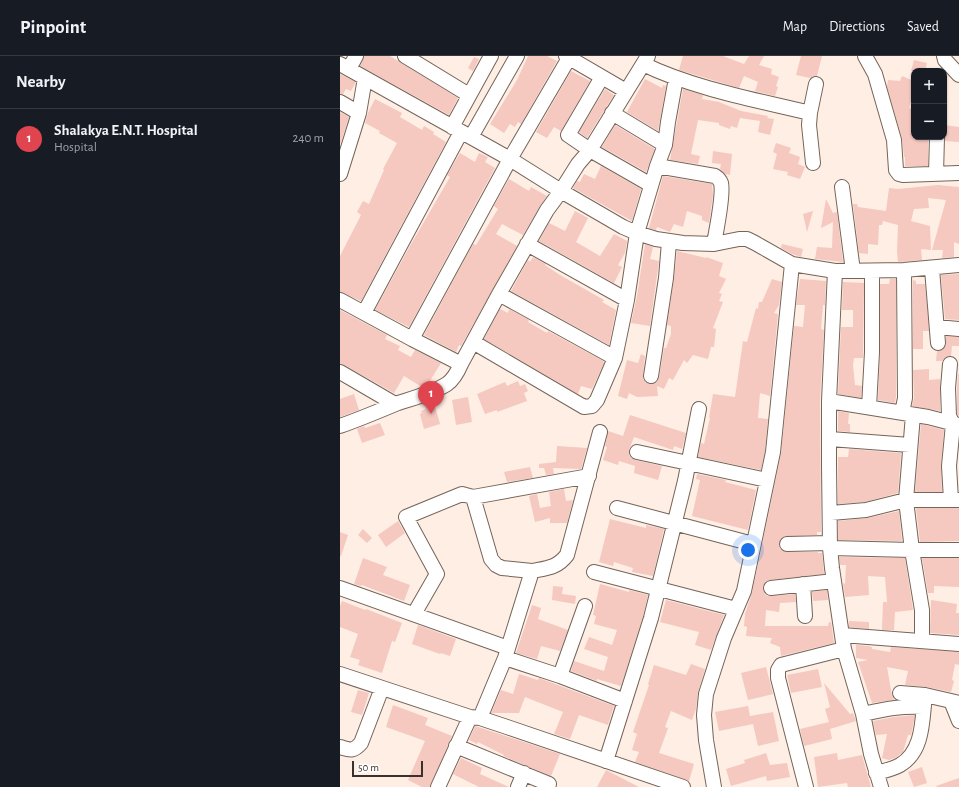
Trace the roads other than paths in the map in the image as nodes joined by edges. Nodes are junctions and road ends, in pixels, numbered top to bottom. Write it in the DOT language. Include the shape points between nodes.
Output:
graph roads {
  1 [pos="356,56"];
  2 [pos="404,56"];
  3 [pos="517,56"];
  4 [pos="865,56"];
  5 [pos="944,56"];
  6 [pos="567,57"];
  7 [pos="485,58"];
  8 [pos="645,60"];
  9 [pos="345,66"];
  10 [pos="959,75"];
  11 [pos="602,77"];
  12 [pos="365,78"];
  13 [pos="676,78"];
  14 [pos="816,84"];
  15 [pos="626,91"];
  16 [pos="469,95"];
  17 [pos="340,102"];
  18 [pos="359,113"];
  19 [pos="612,113"];
  20 [pos="810,113"];
  21 [pos="461,132"];
  22 [pos="938,140"];
  23 [pos="665,145"];
  24 [pos="590,150"];
  25 [pos="510,159"];
  26 [pos="813,163"];
  27 [pos="657,166"];
  28 [pos="341,168"];
  29 [pos="959,173"];
  30 [pos="936,174"];
  31 [pos="651,184"];
  32 [pos="842,187"];
  33 [pos="561,191"];
  34 [pos="637,233"];
  35 [pos="669,242"];
  36 [pos="527,244"];
  37 [pos="717,244"];
  38 [pos="792,264"];
  39 [pos="959,265"];
  40 [pos="932,268"];
  41 [pos="904,270"];
  42 [pos="836,271"];
  43 [pos="853,271"];
  44 [pos="872,271"];
  45 [pos="499,294"];
  46 [pos="340,300"];
  47 [pos="627,300"];
  48 [pos="364,313"];
  49 [pos="937,327"];
  50 [pos="959,329"];
  51 [pos="412,339"];
  52 [pos="473,342"];
  53 [pos="938,343"];
  54 [pos="615,358"];
  55 [pos="461,364"];
  56 [pos="950,364"];
  57 [pos="340,372"];
  58 [pos="651,376"];
  59 [pos="829,401"];
  60 [pos="395,404"];
  61 [pos="869,407"];
  62 [pos="699,409"];
  63 [pos="908,414"];
  64 [pos="956,424"];
  65 [pos="340,426"];
  66 [pos="600,432"];
  67 [pos="830,439"];
  68 [pos="910,445"];
  69 [pos="637,452"];
  70 [pos="689,462"];
  71 [pos="589,476"];
  72 [pos="767,480"];
  73 [pos="473,497"];
  74 [pos="906,500"];
  75 [pos="955,500"];
  76 [pos="617,508"];
  77 [pos="830,513"];
  78 [pos="675,522"];
  79 [pos="753,544"];
  80 [pos="787,544"];
  81 [pos="830,546"];
  82 [pos="912,550"];
  83 [pos="959,550"];
  84 [pos="532,571"];
  85 [pos="594,572"];
  86 [pos="834,581"];
  87 [pos="803,584"];
  88 [pos="340,588"];
  89 [pos="771,588"];
  90 [pos="658,589"];
  91 [pos="585,606"];
  92 [pos="736,609"];
  93 [pos="414,614"];
  94 [pos="805,616"];
  95 [pos="922,641"];
  96 [pos="843,642"];
  97 [pos="959,644"];
  98 [pos="507,653"];
  99 [pos="340,674"];
  100 [pos="560,676"];
  101 [pos="382,688"];
  102 [pos="900,693"];
  103 [pos="625,701"];
  104 [pos="924,701"];
  105 [pos="955,702"];
  106 [pos="863,714"];
  107 [pos="475,718"];
  108 [pos="959,721"];
  109 [pos="456,746"];
  110 [pos="340,747"];
  111 [pos="606,761"];
  112 [pos="524,773"];
  113 [pos="876,774"];
  114 [pos="550,784"];
  115 [pos="438,787"];
  116 [pos="518,787"];
  117 [pos="683,787"];
  118 [pos="714,787"];
  119 [pos="806,787"];
  120 [pos="881,787"];
  1 -- 9 [label="street"];
  2 -- 16 [label="street"];
  3 -- 21 [label="street"];
  4 -- 30 [label="street" via="874,74 894,140 896,170 903,175"];
  5 -- 10 [label="street"];
  6 -- 11 [label="street"];
  6 -- 25 [label="street"];
  7 -- 16 [label="street"];
  8 -- 13 [label="street"];
  8 -- 15 [label="street"];
  9 -- 12 [label="street"];
  11 -- 15 [label="street"];
  11 -- 24 [label="street" via="568,135"];
  12 -- 18 [label="street"];
  12 -- 21 [label="street"];
  13 -- 20 [label="street"];
  13 -- 23 [label="street"];
  14 -- 20 [label="street"];
  15 -- 19 [label="street"];
  16 -- 21 [label="street"];
  17 -- 18 [label="street"];
  18 -- 28 [label="street"];
  19 -- 23 [label="street"];
  19 -- 24 [label="street"];
  20 -- 26 [label="street"];
  21 -- 25 [label="street"];
  21 -- 48 [label="street"];
  22 -- 30 [label="street"];
  23 -- 27 [label="street"];
  24 -- 31 [label="street"];
  24 -- 33 [label="street"];
  25 -- 33 [label="street"];
  25 -- 51 [label="street"];
  27 -- 31 [label="street"];
  27 -- 37 [label="street" via="715,176 719,179 722,186"];
  29 -- 30 [label="street"];
  31 -- 34 [label="street"];
  32 -- 43 [label="street"];
  33 -- 34 [label="street"];
  33 -- 36 [label="street" via="546,210"];
  34 -- 35 [label="street"];
  34 -- 47 [label="street"];
  35 -- 37 [label="street"];
  35 -- 58 [label="street"];
  36 -- 45 [label="street"];
  36 -- 47 [label="street"];
  37 -- 38 [label="street" via="746,239"];
  38 -- 42 [label="street"];
  38 -- 72 [label="street" via="773,452"];
  39 -- 40 [label="street"];
  40 -- 41 [label="street"];
  40 -- 49 [label="street"];
  41 -- 44 [label="street"];
  41 -- 63 [label="street" via="905,398"];
  42 -- 43 [label="street"];
  42 -- 59 [label="street"];
  43 -- 44 [label="street"];
  44 -- 61 [label="street"];
  45 -- 52 [label="street"];
  45 -- 54 [label="street"];
  46 -- 48 [label="street"];
  47 -- 54 [label="street"];
  48 -- 51 [label="street"];
  49 -- 50 [label="street"];
  49 -- 53 [label="street"];
  51 -- 55 [label="street"];
  52 -- 54 [label="street" via="584,407 592,406 597,400"];
  52 -- 55 [label="street"];
  55 -- 60 [label="street" via="454,377 445,385"];
  56 -- 64 [label="street" via="949,416"];
  57 -- 60 [label="street"];
  59 -- 61 [label="street"];
  59 -- 67 [label="street"];
  60 -- 65 [label="street"];
  61 -- 63 [label="street"];
  62 -- 70 [label="street"];
  63 -- 64 [label="street"];
  63 -- 68 [label="street"];
  64 -- 75 [label="street" via="949,466"];
  66 -- 71 [label="street"];
  67 -- 68 [label="street"];
  67 -- 77 [label="street"];
  68 -- 74 [label="street"];
  69 -- 70 [label="street"];
  70 -- 72 [label="street"];
  70 -- 78 [label="street"];
  71 -- 73 [label="street"];
  71 -- 84 [label="street" via="567,555 555,566"];
  72 -- 79 [label="street"];
  73 -- 84 [label="street" via="491,559 502,568"];
  73 -- 93 [label="street" via="462,494 406,516 437,574"];
  74 -- 75 [label="street"];
  74 -- 77 [label="street" via="866,510"];
  74 -- 82 [label="street"];
  76 -- 78 [label="street"];
  77 -- 81 [label="street"];
  78 -- 79 [label="street"];
  78 -- 90 [label="street"];
  79 -- 92 [label="street" via="744,591"];
  80 -- 81 [label="street"];
  81 -- 82 [label="street"];
  81 -- 86 [label="street"];
  82 -- 83 [label="street"];
  82 -- 95 [label="street" via="922,610"];
  84 -- 98 [label="street"];
  85 -- 90 [label="street"];
  86 -- 87 [label="street"];
  86 -- 96 [label="street"];
  87 -- 89 [label="street"];
  87 -- 94 [label="street"];
  88 -- 93 [label="street"];
  90 -- 92 [label="street"];
  90 -- 103 [label="street"];
  91 -- 100 [label="street"];
  92 -- 118 [label="street" via="706,694 706,740"];
  93 -- 98 [label="street"];
  95 -- 96 [label="street"];
  95 -- 97 [label="street"];
  96 -- 106 [label="street"];
  96 -- 119 [label="street" via="781,665 778,670"];
  98 -- 100 [label="street"];
  98 -- 107 [label="street"];
  99 -- 101 [label="street"];
  100 -- 103 [label="street"];
  101 -- 107 [label="street"];
  101 -- 110 [label="street" via="361,743 353,750"];
  102 -- 104 [label="street"];
  103 -- 111 [label="street"];
  104 -- 105 [label="street"];
  104 -- 106 [label="street"];
  104 -- 113 [label="street" via="919,741 914,752 899,766"];
  105 -- 108 [label="street"];
  106 -- 113 [label="street"];
  107 -- 109 [label="street"];
  107 -- 111 [label="street"];
  109 -- 112 [label="street"];
  109 -- 115 [label="street"];
  111 -- 117 [label="street"];
  112 -- 114 [label="street"];
  112 -- 116 [label="street"];
  113 -- 120 [label="street"];
}
